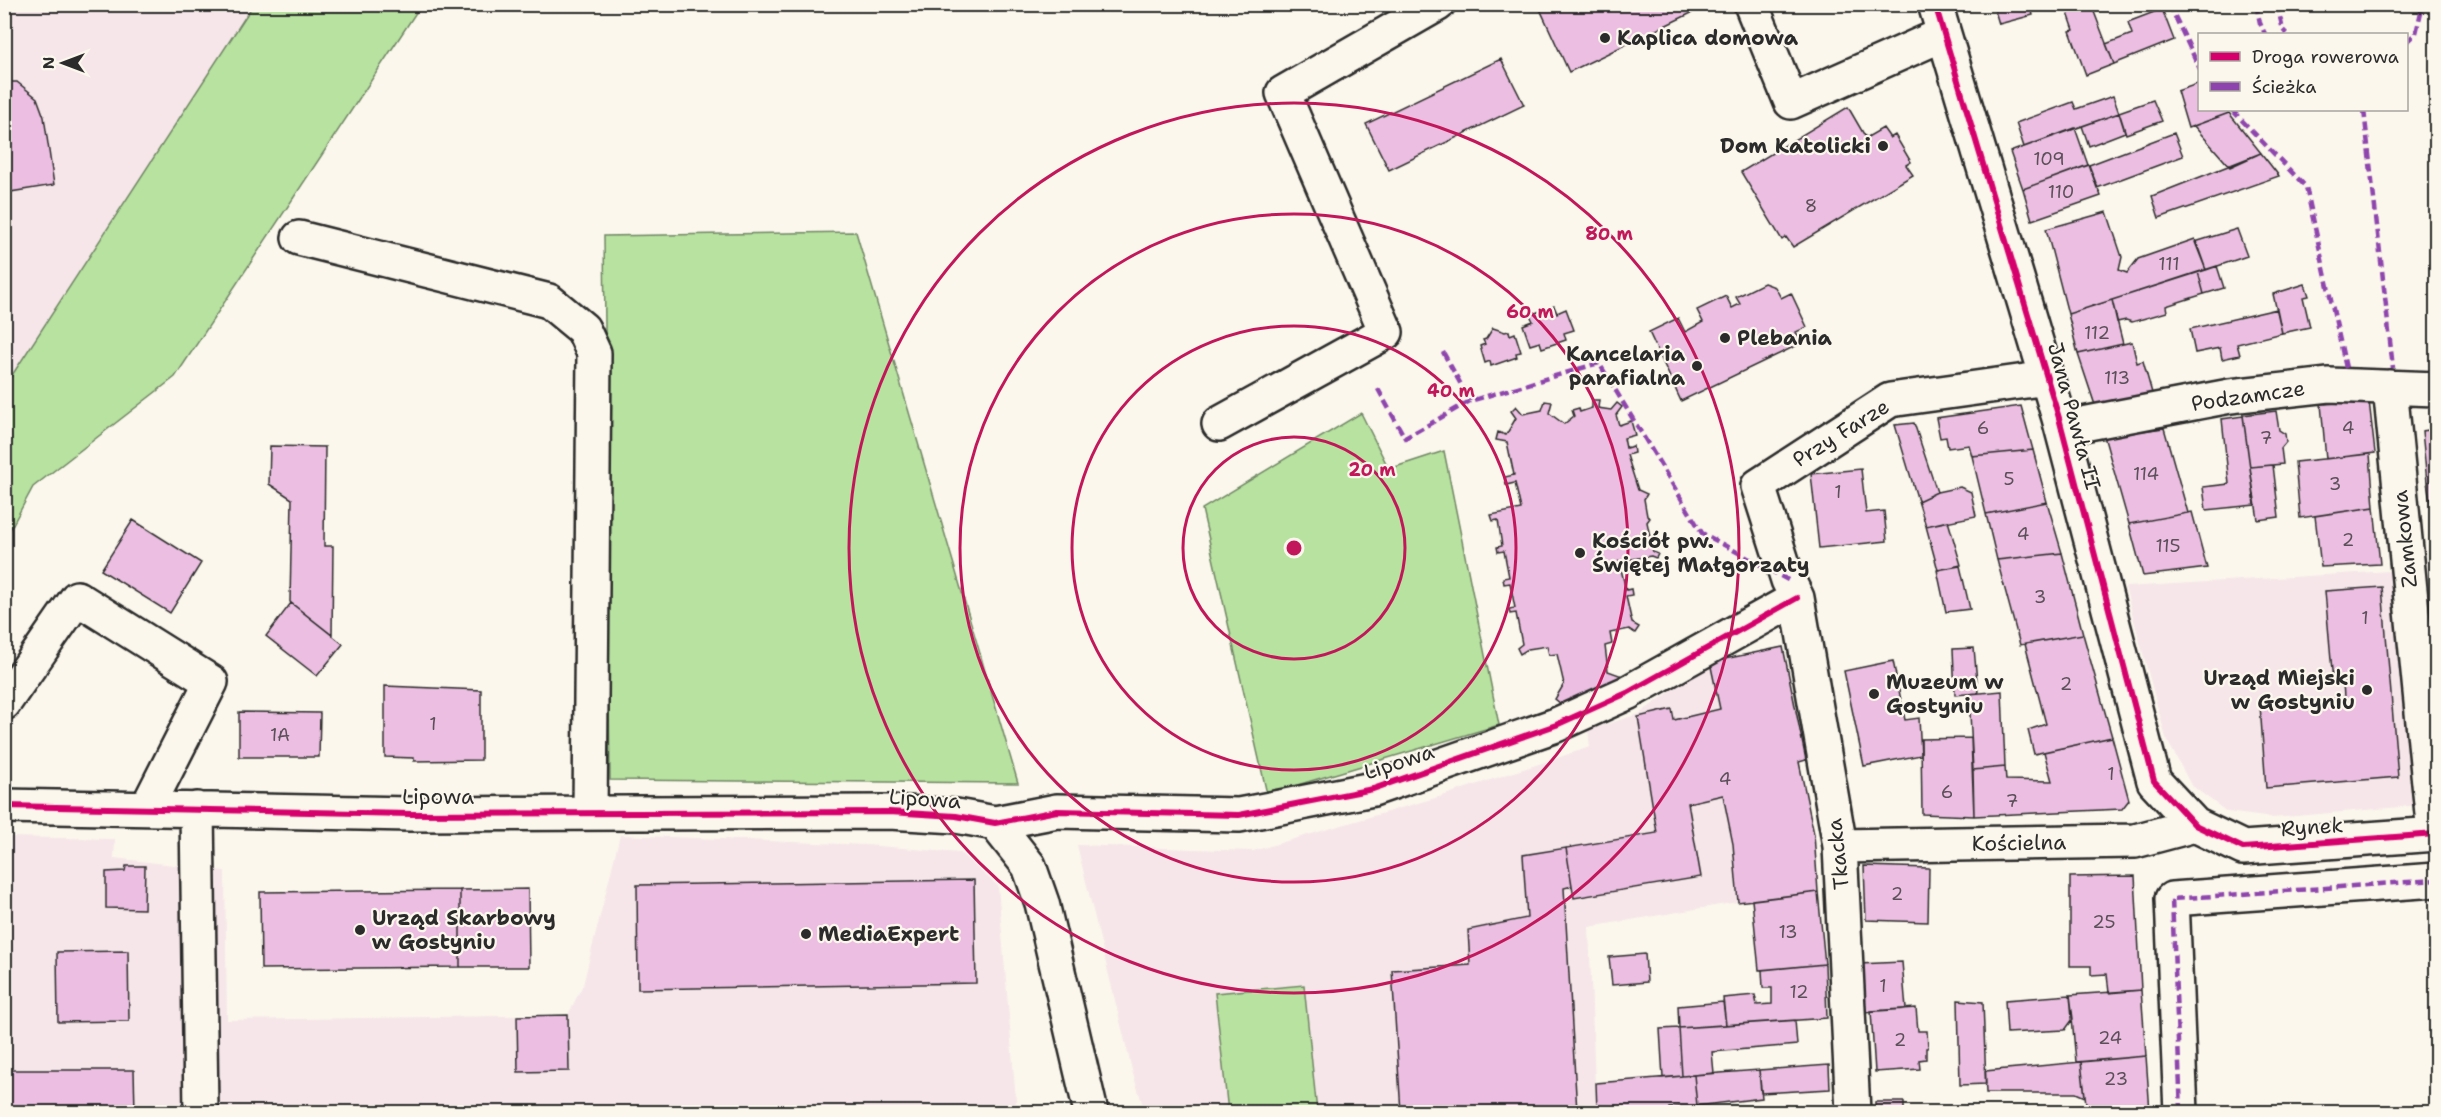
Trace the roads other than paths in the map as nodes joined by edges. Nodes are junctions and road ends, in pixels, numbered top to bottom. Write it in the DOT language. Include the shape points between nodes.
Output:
graph roads {
  1 [pos="1438,4"];
  2 [pos="1751,4"];
  3 [pos="1940,19"];
  4 [pos="299,238"];
  5 [pos="2047,378"];
  6 [pos="2390,387"];
  7 [pos="2436,388"];
  8 [pos="1219,424"];
  9 [pos="2062,428"];
  10 [pos="1797,598"];
  11 [pos="4,703"];
  12 [pos="4,806"];
  13 [pos="147,808"];
  14 [pos="197,809"];
  15 [pos="590,813"];
  16 [pos="995,823"];
  17 [pos="2195,825"];
  18 [pos="2435,834"];
  19 [pos="1840,846"];
  20 [pos="2436,880"];
  21 [pos="201,1113"];
  22 [pos="1091,1113"];
  23 [pos="1852,1113"];
  24 [pos="2181,1113"];
  1 -- 8 [label="street" via="1283,93 1386,332"];
  2 -- 3 [label="street" via="1791,102"];
  3 -- 5 [label="street, Jana Pawła II"];
  4 -- 15 [label="street" via="549,301 583,329 594,353"];
  5 -- 9 [label="street, Jana Pawła II"];
  5 -- 10 [label="street, Przy Farze" via="1890,400 1758,486"];
  6 -- 7 [label="street, Podzamcze"];
  6 -- 9 [label="street, Podzamcze" via="2329,385 2230,396"];
  6 -- 18 [label="street, Zamkowa"];
  9 -- 17 [label="street, Jana Pawła II" via="2154,781"];
  10 -- 16 [label="street, Lipowa" via="1627,693 1556,725 1373,789 1239,815 1057,811"];
  10 -- 19 [label="street, Tkacka"];
  11 -- 13 [label="street" via="77,598 211,682"];
  12 -- 13 [label="street, Lipowa"];
  13 -- 14 [label="street, Lipowa"];
  14 -- 15 [label="street, Lipowa"];
  14 -- 21 [label="street"];
  15 -- 16 [label="street, Lipowa" via="889,812"];
  16 -- 22 [label="street" via="1029,866 1042,903"];
  17 -- 18 [label="street, Rynek" via="2243,848"];
  17 -- 19 [label="street, Kościelna" via="2135,841"];
  19 -- 23 [label="street, Tkacka"];
  20 -- 24 [label="street" via="2172,898"];
}
